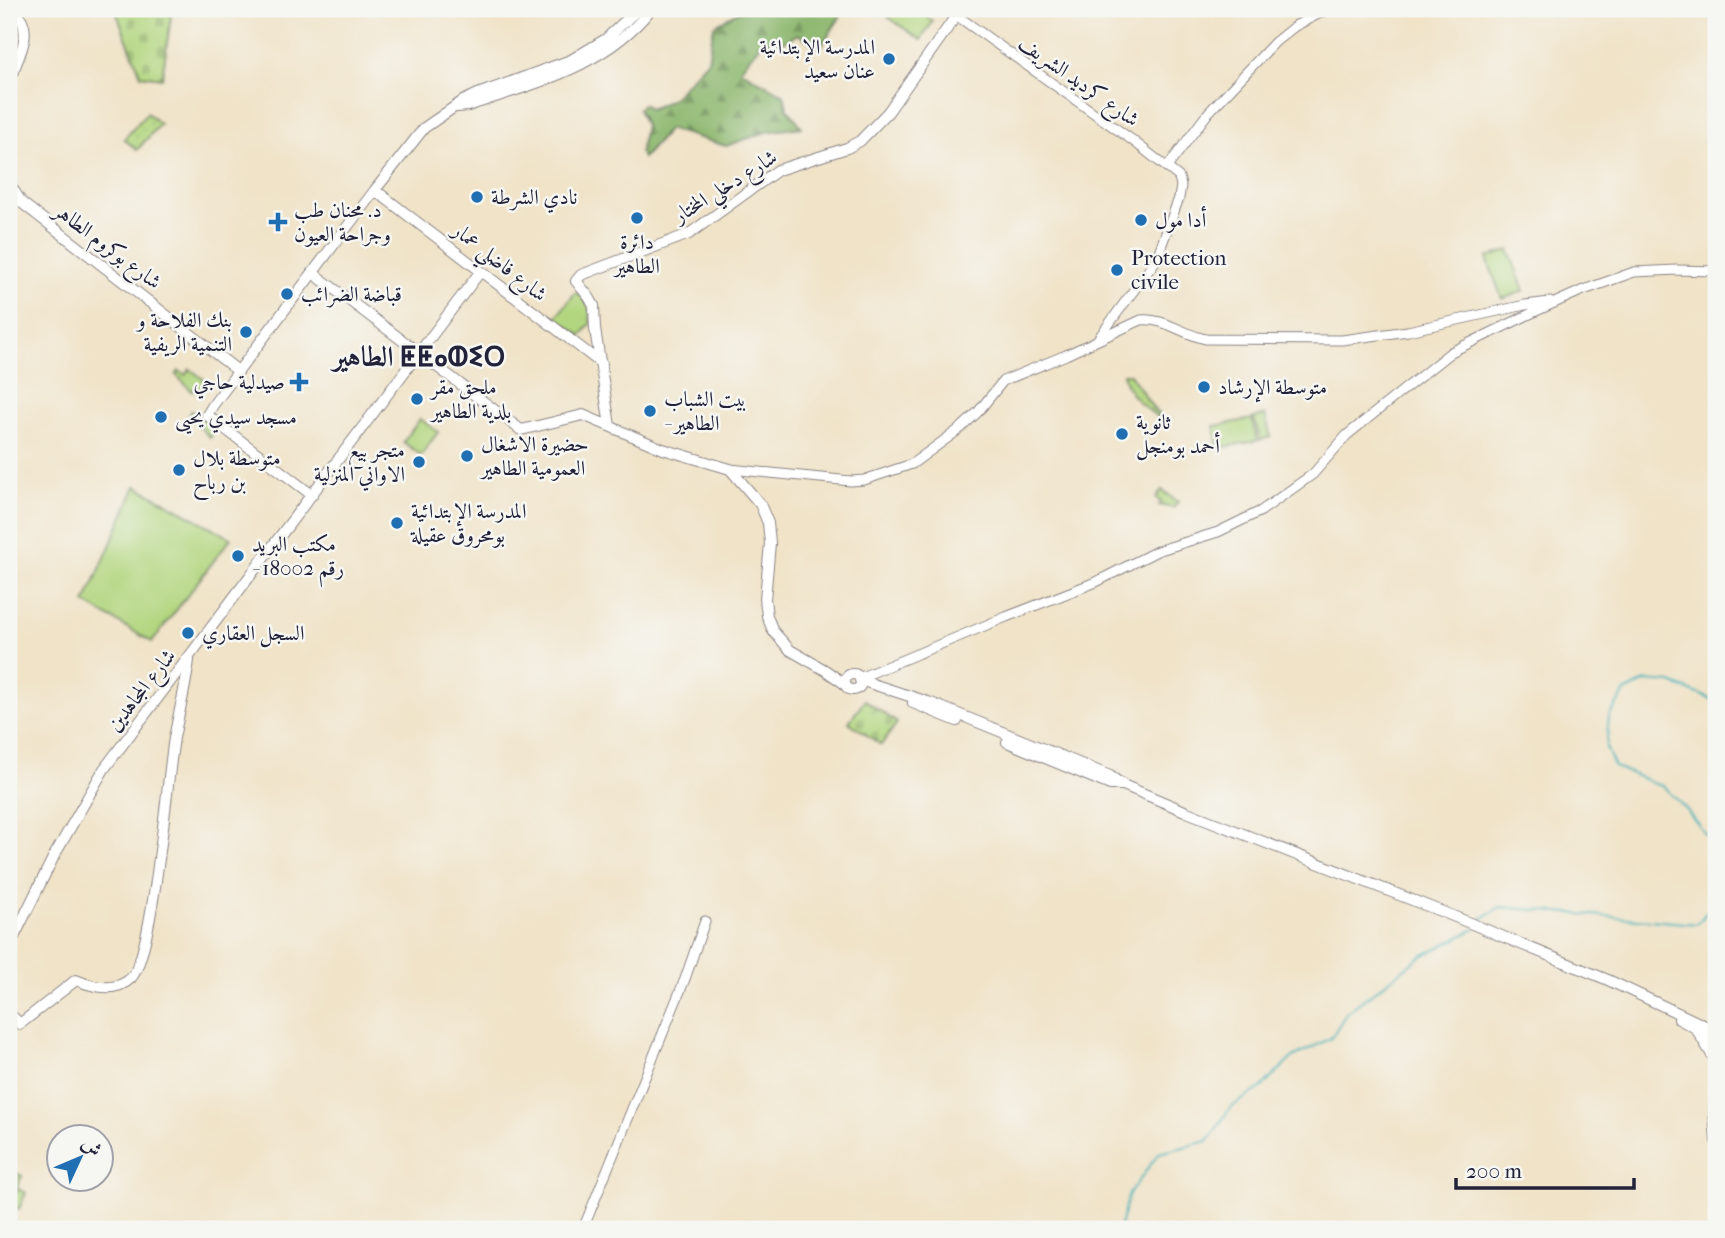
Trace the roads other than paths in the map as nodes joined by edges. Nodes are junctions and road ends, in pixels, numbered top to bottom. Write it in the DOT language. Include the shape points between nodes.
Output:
graph roads {
  1 [pos="13,9"];
  2 [pos="638,9"];
  3 [pos="651,9"];
  4 [pos="1328,9"];
  5 [pos="959,12"];
  6 [pos="9,81"];
  7 [pos="457,107"];
  8 [pos="9,163"];
  9 [pos="1168,166"];
  10 [pos="9,187"];
  11 [pos="374,190"];
  12 [pos="1716,271"];
  13 [pos="480,272"];
  14 [pos="313,273"];
  15 [pos="1559,301"];
  16 [pos="1097,341"];
  17 [pos="419,352"];
  18 [pos="602,364"];
  19 [pos="238,371"];
  20 [pos="610,426"];
  21 [pos="730,469"];
  22 [pos="312,495"];
  23 [pos="189,659"];
  24 [pos="820,666"];
  25 [pos="872,678"];
  26 [pos="857,680"];
  27 [pos="1123,785"];
  28 [pos="705,921"];
  29 [pos="9,947"];
  30 [pos="1672,1011"];
  31 [pos="9,1013"];
  32 [pos="1692,1026"];
  33 [pos="1716,1031"];
  34 [pos="1716,1039"];
  35 [pos="1715,1056"];
  36 [pos="1716,1073"];
  37 [pos="1716,1086"];
  38 [pos="1716,1141"];
  39 [pos="583,1229"];
  1 -- 6 [label="main road" via="22,17 26,32"];
  2 -- 7 [label="main road" via="606,39 571,60 478,93"];
  3 -- 7 [label="main road" via="613,46 573,70"];
  4 -- 9 [label="street" via="1275,42 1208,113"];
  5 -- 9 [label="street, شارع كرديد الشريف"];
  5 -- 18 [label="main road, شارع دخلي المختار" via="894,103 860,141 778,170 689,234 585,272 576,281 594,306"];
  7 -- 11 [label="main road" via="419,132"];
  8 -- 10 [label="main road"];
  9 -- 16 [label="street, شارع كرديد الشريف" via="1181,186 1156,260"];
  10 -- 19 [label="main road, شارع بوكروم الطاهر" via="22,203"];
  11 -- 13 [label="main road, شارع فاضلي عمار"];
  11 -- 14 [label="main road"];
  12 -- 15 [label="street" via="1634,272"];
  13 -- 17 [label="main road, شارع المجاهدين"];
  13 -- 18 [label="main road, شارع فاضلي عمار"];
  14 -- 17 [label="main road"];
  14 -- 19 [label="main road"];
  15 -- 16 [label="street" via="1342,340 1206,338 1147,319"];
  15 -- 25 [label="street" via="1451,352 1347,435 1312,474 1261,511 1218,532 1157,551"];
  16 -- 21 [label="street" via="1003,381 978,412 930,453 887,473 851,481"];
  17 -- 20 [label="main road" via="521,430 583,415"];
  17 -- 22 [label="main road, شارع المجاهدين"];
  18 -- 20 [label="main road"];
  19 -- 22 [label="main road" via="207,415"];
  20 -- 21 [label="main road" via="663,449"];
  21 -- 24 [label="main road" via="760,504 768,523 765,599 770,624 790,650"];
  22 -- 23 [label="main road, شارع المجاهدين"];
  23 -- 29 [label="main road, شارع المجاهدين" via="104,769"];
  23 -- 31 [label="main road" via="147,934 135,973 129,981 107,988 76,980 20,1024"];
  24 -- 26 [label="main road" via="839,669"];
  24 -- 26 [label="main road" via="845,684 845,679"];
  25 -- 26 [label="main road"];
  25 -- 27 [label="main road"];
  26 -- 27 [label="main road" via="1110,785"];
  27 -- 30 [label="main road" via="1494,932"];
  28 -- 39 [label="street"];
  30 -- 32 [label="main road"];
  30 -- 33 [label="main road"];
  32 -- 34 [label="main road"];
  32 -- 35 [label="main road"];
  35 -- 36 [label="main road"];
  37 -- 38 [label="main road"];
}
